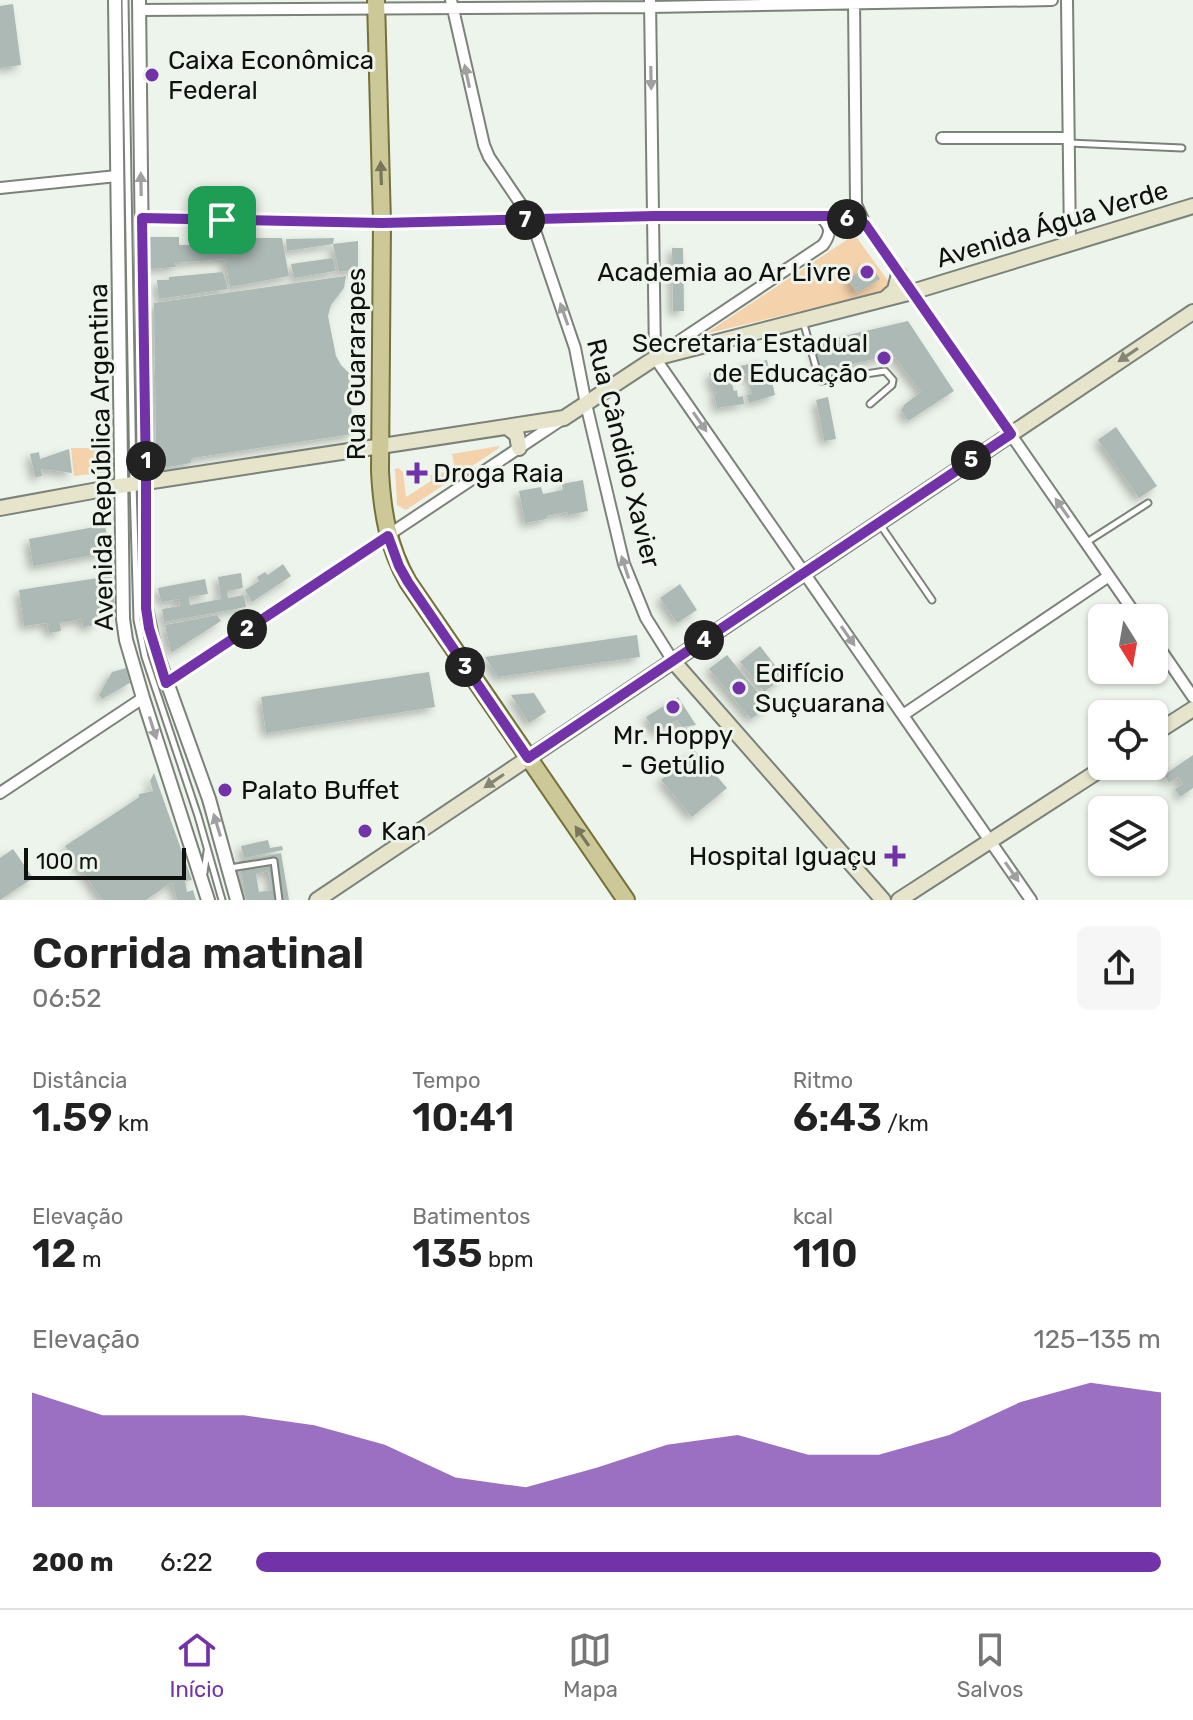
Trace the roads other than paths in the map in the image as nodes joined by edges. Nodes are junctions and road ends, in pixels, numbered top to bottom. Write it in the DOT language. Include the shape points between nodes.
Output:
graph roads {
  1 [pos="115,0"];
  2 [pos="125,0"];
  3 [pos="1052,0"];
  4 [pos="1067,0"];
  5 [pos="854,2"];
  6 [pos="376,4"];
  7 [pos="452,4"];
  8 [pos="650,4"];
  9 [pos="139,5"];
  10 [pos="942,138"];
  11 [pos="1068,140"];
  12 [pos="1182,148"];
  13 [pos="117,176"];
  14 [pos="0,188"];
  15 [pos="1193,206"];
  16 [pos="654,216"];
  17 [pos="819,216"];
  18 [pos="142,218"];
  19 [pos="531,219"];
  20 [pos="382,223"];
  21 [pos="865,224"];
  22 [pos="1070,244"];
  23 [pos="899,274"];
  24 [pos="912,292"];
  25 [pos="882,300"];
  26 [pos="1193,312"];
  27 [pos="803,320"];
  28 [pos="655,358"];
  29 [pos="586,404"];
  30 [pos="870,404"];
  31 [pos="564,418"];
  32 [pos="507,427"];
  33 [pos="1011,434"];
  34 [pos="379,447"];
  35 [pos="519,448"];
  36 [pos="133,484"];
  37 [pos="1148,503"];
  38 [pos="0,508"];
  39 [pos="879,522"];
  40 [pos="388,536"];
  41 [pos="1086,543"];
  42 [pos="804,573"];
  43 [pos="1109,576"];
  44 [pos="932,600"];
  45 [pos="1128,604"];
  46 [pos="1168,660"];
  47 [pos="673,661"];
  48 [pos="166,683"];
  49 [pos="1193,697"];
  50 [pos="143,698"];
  51 [pos="1193,709"];
  52 [pos="903,715"];
  53 [pos="1168,725"];
  54 [pos="528,758"];
  55 [pos="1088,778"];
  56 [pos="0,793"];
  57 [pos="990,841"];
  58 [pos="208,846"];
  59 [pos="229,868"];
  60 [pos="203,882"];
  61 [pos="208,900"];
  62 [pos="222,900"];
  63 [pos="237,900"];
  64 [pos="278,900"];
  65 [pos="317,900"];
  66 [pos="626,900"];
  67 [pos="883,900"];
  68 [pos="899,900"];
  69 [pos="1031,900"];
  1 -- 13 [label="street, Avenida República Argentina"];
  2 -- 36 [label="lane"];
  3 -- 5 [label="street"];
  4 -- 11 [label="street"];
  5 -- 8 [label="street"];
  5 -- 21 [label="street" via="856,204"];
  6 -- 7 [label="street"];
  6 -- 9 [label="street"];
  20 -- 6 [label="main road, Rua Guararapes, one-way"];
  7 -- 8 [label="street"];
  19 -- 7 [label="street, Rua Cândido Xavier, one-way" via="484,145"];
  8 -- 16 [label="street, one-way"];
  18 -- 9 [label="street, Avenida República Argentina, one-way"];
  10 -- 11 [label="street"];
  11 -- 12 [label="lane"];
  11 -- 22 [label="street"];
  13 -- 14 [label="street"];
  13 -- 36 [label="street, Avenida República Argentina"];
  15 -- 22 [label="main road, Avenida Água Verde"];
  16 -- 17 [label="street"];
  16 -- 19 [label="street"];
  16 -- 28 [label="street"];
  17 -- 21 [label="street"];
  17 -- 28 [label="street" via="829,228 823,245"];
  18 -- 20 [label="street"];
  18 -- 36 [label="street, Avenida República Argentina"];
  19 -- 20 [label="street"];
  29 -- 19 [label="street, Rua Cândido Xavier, one-way" via="575,348"];
  20 -- 34 [label="main road, Rua Guararapes"];
  21 -- 23 [label="street"];
  22 -- 24 [label="main road, Avenida Água Verde"];
  23 -- 24 [label="street"];
  23 -- 25 [label="main road" via="895,290"];
  24 -- 25 [label="main road, Avenida Água Verde"];
  24 -- 33 [label="street"];
  25 -- 27 [label="main road, Avenida Água Verde"];
  26 -- 33 [label="main road, one-way"];
  27 -- 28 [label="main road, Avenida Água Verde"];
  27 -- 30 [label="lane" via="821,381 885,371 893,383"];
  28 -- 29 [label="main road, Avenida Água Verde"];
  28 -- 42 [label="street, one-way"];
  29 -- 31 [label="main road, Avenida Água Verde"];
  47 -- 29 [label="street, Rua Cândido Xavier, one-way" via="630,583"];
  31 -- 32 [label="main road, Avenida Água Verde"];
  31 -- 35 [label="street"];
  32 -- 34 [label="main road, Avenida Água Verde"];
  32 -- 35 [label="main road" via="517,435"];
  33 -- 39 [label="main road"];
  41 -- 33 [label="street, one-way"];
  34 -- 36 [label="main road, Avenida Água Verde"];
  34 -- 40 [label="main road, Rua Guararapes"];
  35 -- 40 [label="street"];
  36 -- 38 [label="main road, Avenida Água Verde"];
  36 -- 48 [label="street, Avenida República Argentina" via="149,628"];
  36 -- 50 [label="street, Avenida República Argentina" via="123,619"];
  36 -- 58 [label="lane" via="141,642"];
  37 -- 41 [label="lane"];
  39 -- 42 [label="main road"];
  39 -- 44 [label="lane"];
  40 -- 48 [label="street"];
  40 -- 54 [label="main road, Rua Guararapes" via="408,582"];
  41 -- 43 [label="street"];
  42 -- 47 [label="main road"];
  42 -- 52 [label="street, one-way"];
  43 -- 45 [label="street"];
  43 -- 52 [label="street"];
  46 -- 49 [label="street"];
  47 -- 54 [label="main road"];
  47 -- 67 [label="main road, Rua Cândido Xavier"];
  59 -- 48 [label="street, Avenida República Argentina, one-way"];
  50 -- 56 [label="street"];
  50 -- 60 [label="street, Avenida República Argentina, one-way"];
  51 -- 53 [label="main road"];
  52 -- 57 [label="street"];
  54 -- 65 [label="main road, one-way"];
  66 -- 54 [label="main road, Rua Guararapes, one-way"];
  55 -- 57 [label="main road"];
  57 -- 68 [label="main road"];
  57 -- 69 [label="street, one-way"];
  58 -- 60 [label="lane"];
  58 -- 62 [label="lane"];
  59 -- 63 [label="street, Avenida República Argentina"];
  59 -- 64 [label="lane" via="274,861"];
  60 -- 61 [label="street, Avenida República Argentina"];
}
